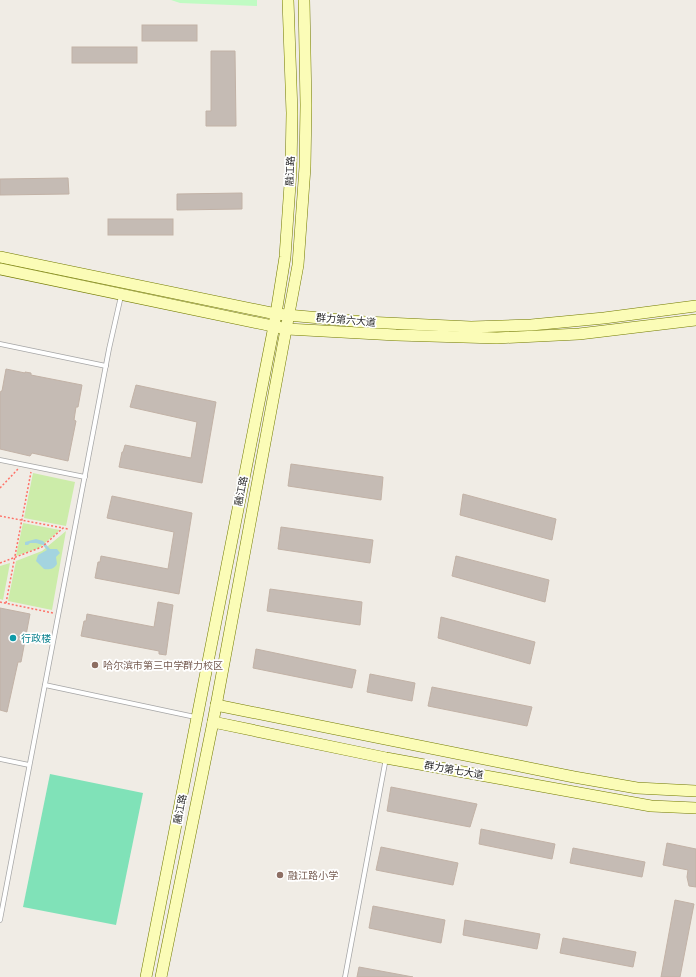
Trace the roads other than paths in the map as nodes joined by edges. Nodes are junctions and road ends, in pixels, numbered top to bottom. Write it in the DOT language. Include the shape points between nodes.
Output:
graph roads {
  1 [pos="288,0"];
  2 [pos="304,0"];
  3 [pos="0,257"];
  4 [pos="0,269"];
  5 [pos="121,295"];
  6 [pos="696,306"];
  7 [pos="276,314"];
  8 [pos="290,315"];
  9 [pos="696,320"];
  10 [pos="274,326"];
  11 [pos="287,329"];
  12 [pos="0,344"];
  13 [pos="106,366"];
  14 [pos="0,460"];
  15 [pos="85,477"];
  16 [pos="45,685"];
  17 [pos="216,705"];
  18 [pos="198,718"];
  19 [pos="213,722"];
  20 [pos="386,758"];
  21 [pos="0,759"];
  22 [pos="29,765"];
  23 [pos="696,792"];
  24 [pos="696,808"];
  25 [pos="0,920"];
  26 [pos="146,977"];
  27 [pos="160,977"];
  28 [pos="345,977"];
  1 -- 7 [label="main road, 融江路" via="292,113 291,170 285,257"];
  2 -- 8 [label="main road, 融江路" via="305,167 298,265"];
  3 -- 7 [label="main road, 群力第六大道"];
  4 -- 5 [label="main road, 群力第六大道"];
  5 -- 10 [label="main road, 群力第六大道"];
  5 -- 13 [label="lane"];
  6 -- 8 [label="main road, 群力第六大道" via="563,322 471,327 372,323"];
  7 -- 8 [label="main road, 群力第六大道"];
  7 -- 10 [label="main road, 融江路"];
  8 -- 11 [label="main road, 融江路"];
  9 -- 11 [label="main road, 群力第六大道" via="579,334 497,338 396,336"];
  10 -- 11 [label="main road, 群力第六大道"];
  10 -- 18 [label="main road, 融江路"];
  11 -- 17 [label="main road, 融江路"];
  12 -- 13 [label="lane"];
  13 -- 15 [label="lane"];
  14 -- 15 [label="lane"];
  15 -- 16 [label="lane"];
  16 -- 18 [label="lane"];
  16 -- 22 [label="lane"];
  17 -- 19 [label="main road, 融江路"];
  17 -- 23 [label="main road, 群力第七大道" via="574,777 637,788"];
  18 -- 26 [label="main road, 融江路"];
  19 -- 20 [label="main road, 群力第七大道"];
  19 -- 27 [label="main road, 融江路"];
  20 -- 24 [label="main road, 群力第七大道" via="651,806"];
  20 -- 28 [label="lane"];
  21 -- 22 [label="lane"];
  22 -- 25 [label="lane"];
}
